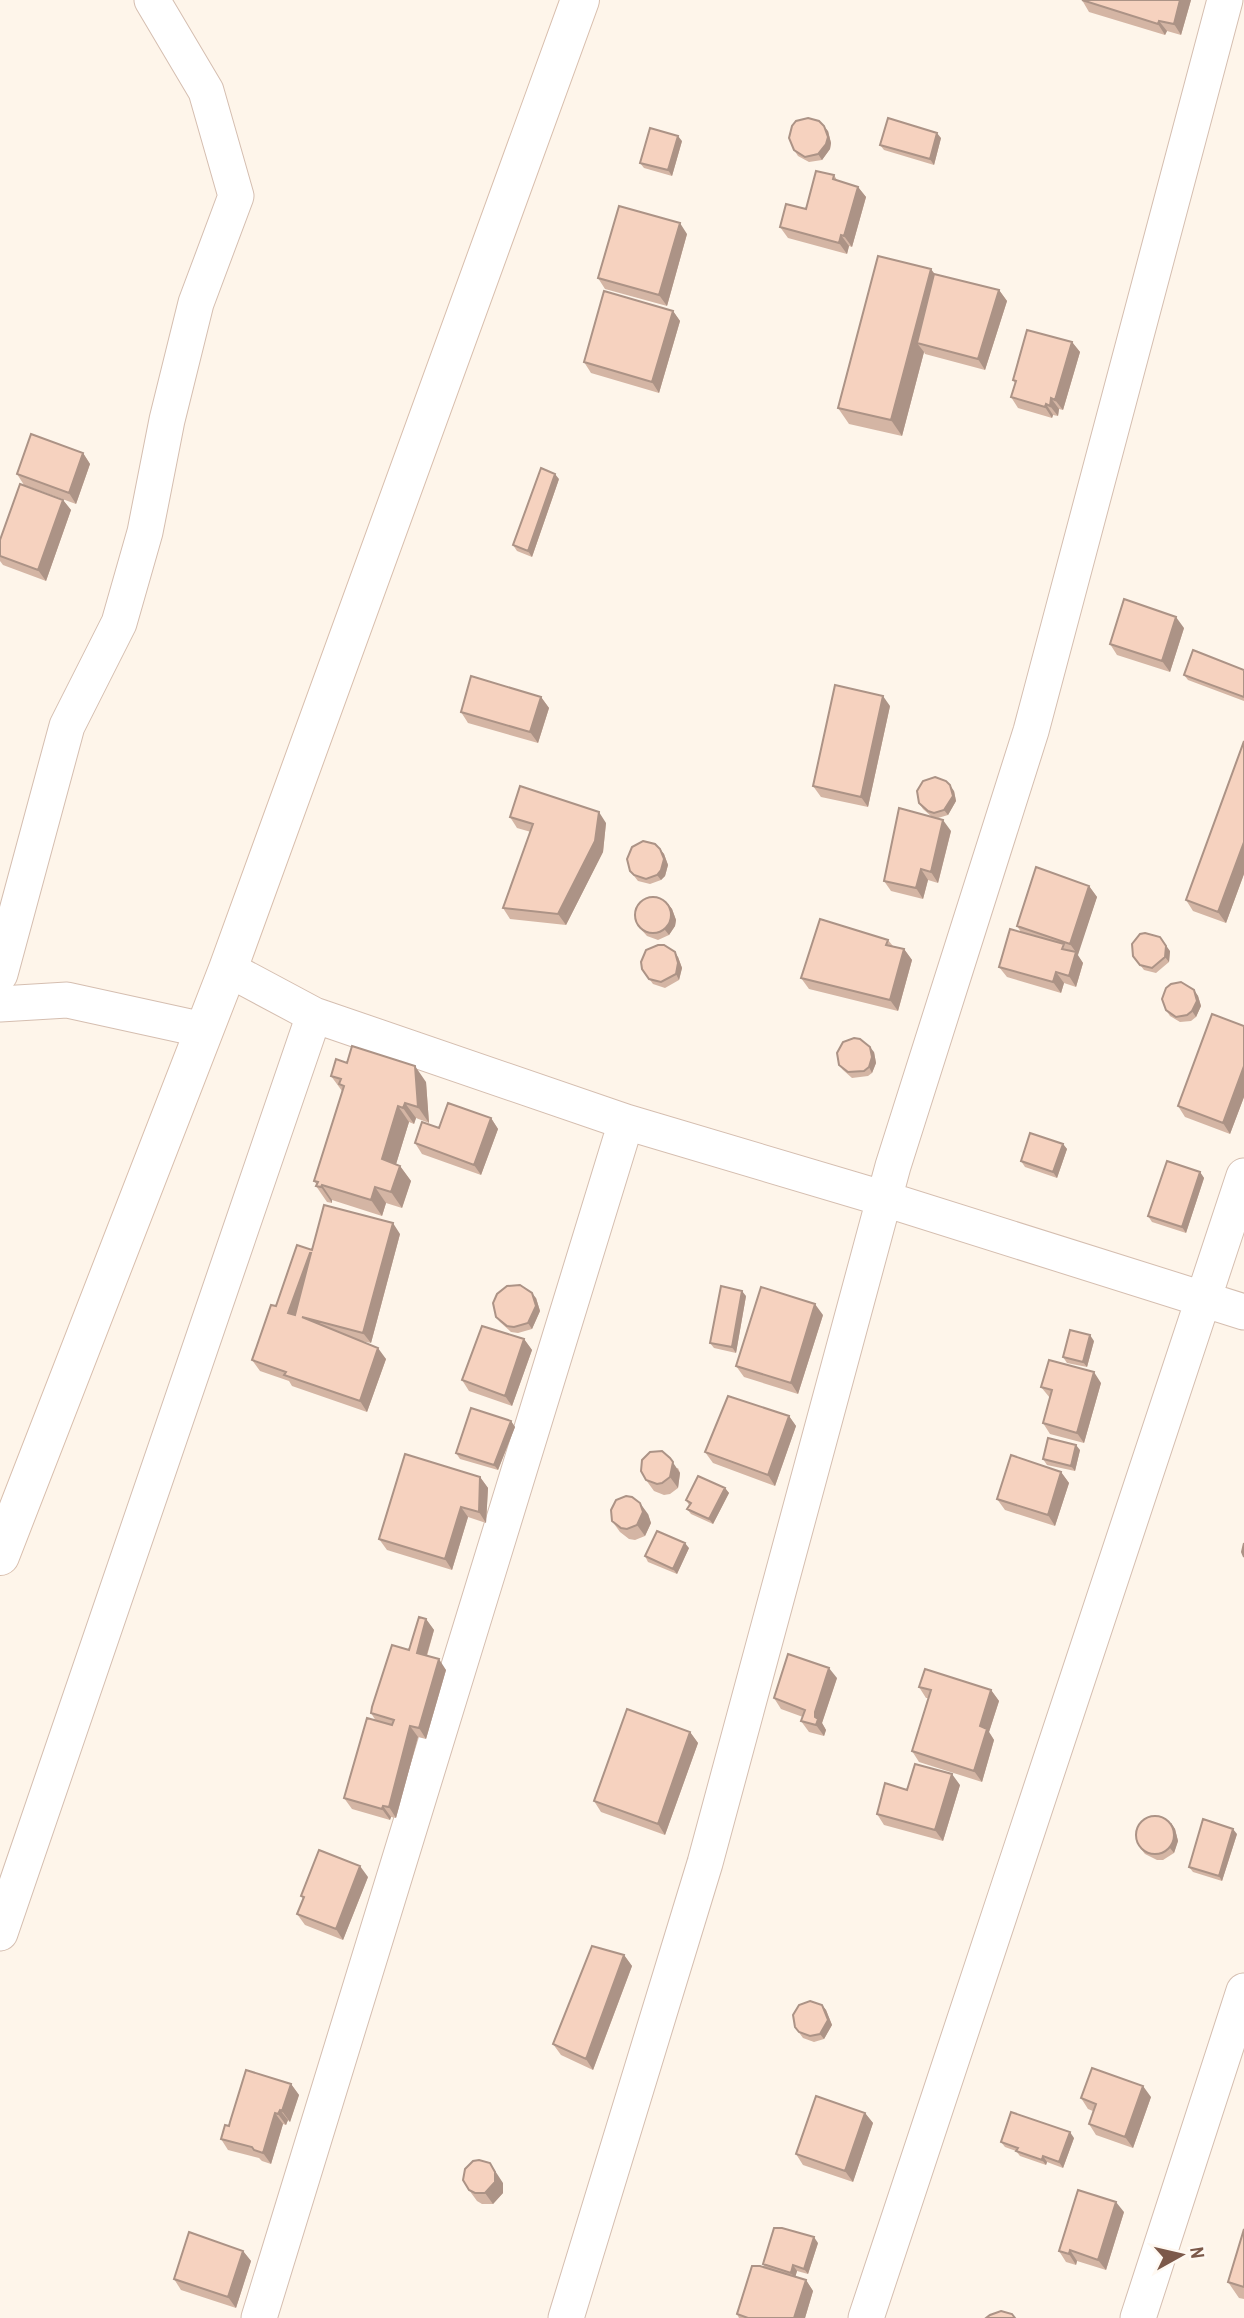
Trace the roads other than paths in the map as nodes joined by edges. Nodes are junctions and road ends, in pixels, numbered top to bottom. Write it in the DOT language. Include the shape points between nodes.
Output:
graph roads {
  1 [pos="152,0"];
  2 [pos="580,0"];
  3 [pos="1225,0"];
  4 [pos="228,969"];
  5 [pos="0,974"];
  6 [pos="0,1004"];
  7 [pos="314,1015"];
  8 [pos="204,1030"];
  9 [pos="626,1122"];
  10 [pos="1244,1176"];
  11 [pos="885,1199"];
  12 [pos="1202,1300"];
  13 [pos="1244,1312"];
  14 [pos="0,1556"];
  15 [pos="0,1933"];
  16 [pos="1244,1991"];
  17 [pos="259,2318"];
  18 [pos="566,2318"];
  19 [pos="866,2318"];
  20 [pos="1138,2318"];
  1 -- 5 [label="street" via="206,91 236,196 195,303 145,532 119,623 67,726"];
  2 -- 4 [label="main road"];
  3 -- 11 [label="street" via="1031,731"];
  4 -- 7 [label="street"];
  4 -- 8 [label="main road"];
  6 -- 8 [label="street" via="67,1000"];
  7 -- 9 [label="street"];
  7 -- 15 [label="street"];
  8 -- 14 [label="main road"];
  9 -- 11 [label="street"];
  9 -- 17 [label="street"];
  10 -- 12 [label="street"];
  11 -- 12 [label="street"];
  11 -- 18 [label="street" via="705,1863"];
  12 -- 13 [label="street"];
  12 -- 19 [label="street"];
  16 -- 20 [label="street"];
}
